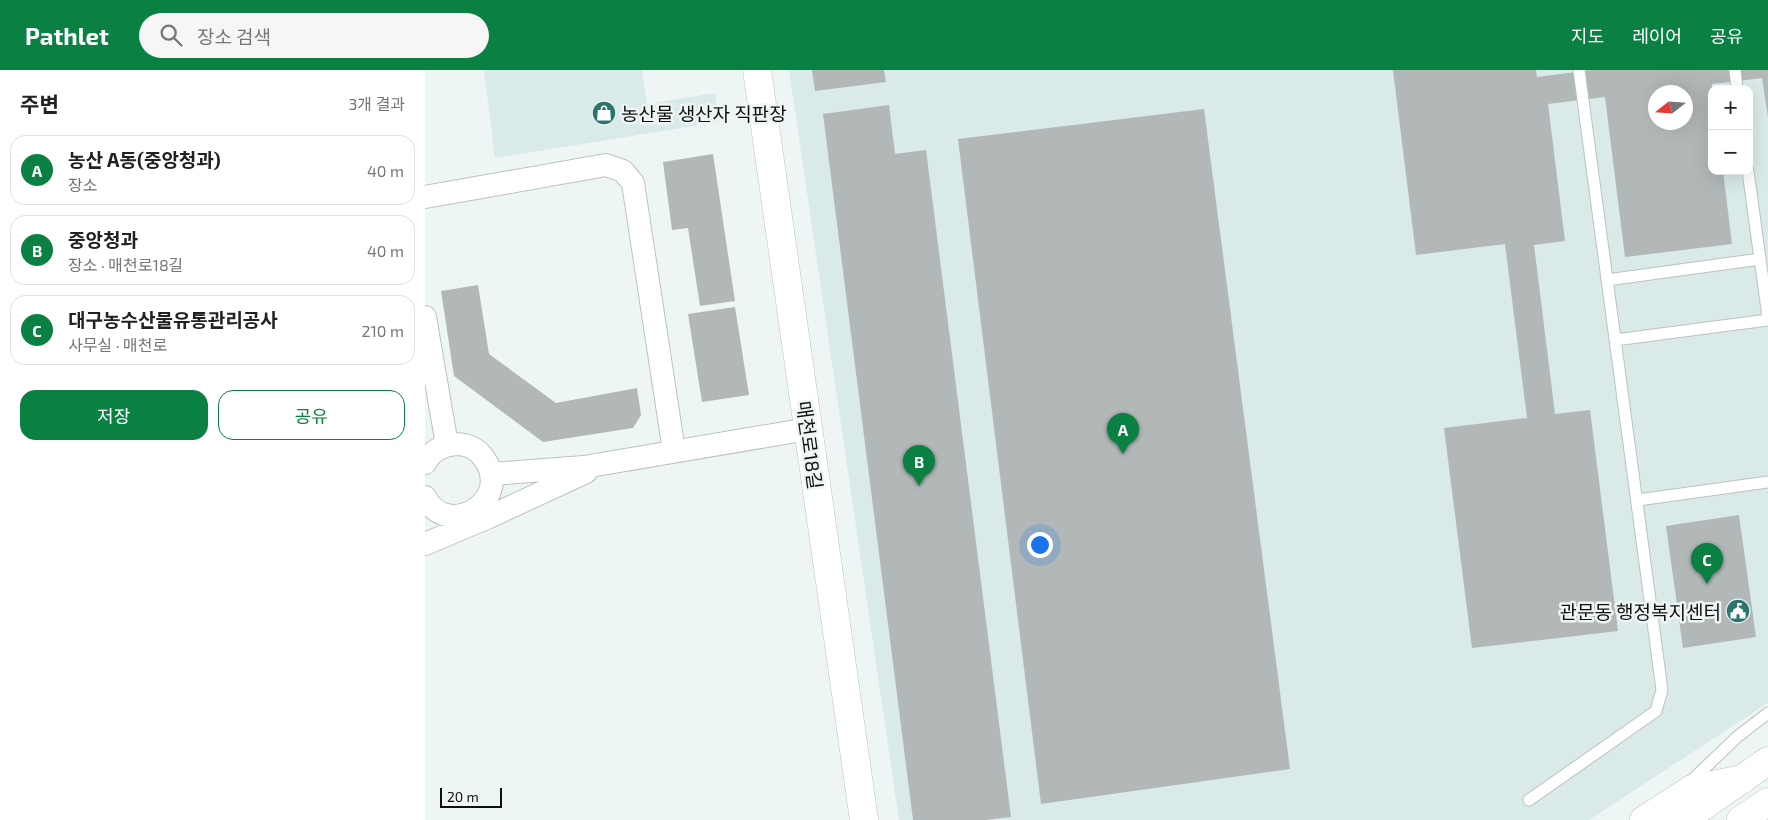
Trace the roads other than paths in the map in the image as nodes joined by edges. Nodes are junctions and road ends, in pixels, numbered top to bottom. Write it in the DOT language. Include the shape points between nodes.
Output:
graph roads {
  1 [pos="757,70"];
  2 [pos="1579,70"];
  3 [pos="1735,70"];
  4 [pos="1737,85"];
  5 [pos="1749,175"];
  6 [pos="425,197"];
  7 [pos="1760,259"];
  8 [pos="1607,280"];
  9 [pos="425,317"];
  10 [pos="1768,318"];
  11 [pos="1615,340"];
  12 [pos="808,429"];
  13 [pos="447,445"];
  14 [pos="674,451"];
  15 [pos="425,463"];
  16 [pos="605,463"];
  17 [pos="491,474"];
  18 [pos="1768,482"];
  19 [pos="1637,500"];
  20 [pos="426,501"];
  21 [pos="425,544"];
  22 [pos="1768,712"];
  23 [pos="1768,761"];
  24 [pos="1529,800"];
  25 [pos="1664,816"];
  26 [pos="864,820"];
  1 -- 12 [label="main road, 매천로18길"];
  2 -- 8 [label="lane"];
  3 -- 4 [label="lane"];
  5 -- 7 [label="lane"];
  6 -- 14 [label="street" via="606,166 623,171 633,183"];
  7 -- 8 [label="lane"];
  7 -- 10 [label="lane"];
  8 -- 11 [label="lane"];
  9 -- 13 [label="street"];
  10 -- 11 [label="lane"];
  11 -- 19 [label="lane"];
  12 -- 14 [label="street"];
  12 -- 26 [label="main road, 매천로18길"];
  13 -- 15 [label="street" via="437,449"];
  13 -- 17 [label="street" via="468,446 481,454"];
  14 -- 16 [label="street"];
  16 -- 17 [label="street"];
  16 -- 21 [label="street"];
  17 -- 20 [label="street" via="492,486 488,497 481,507 470,513 447,515"];
  18 -- 19 [label="lane"];
  19 -- 24 [label="lane" via="1662,690 1656,711"];
  22 -- 25 [label="lane" via="1737,738"];
  23 -- 25 [label="main road" via="1743,780"];
}
